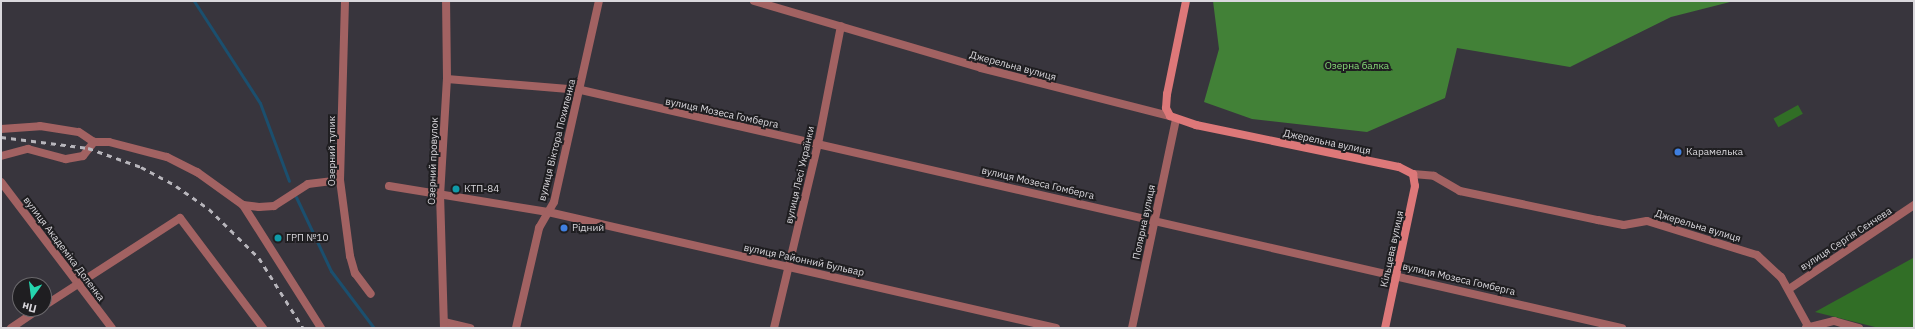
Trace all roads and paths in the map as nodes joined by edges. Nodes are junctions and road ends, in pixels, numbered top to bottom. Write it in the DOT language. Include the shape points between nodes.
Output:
graph roads {
  1 [pos="345,1"];
  2 [pos="446,1"];
  3 [pos="599,1"];
  4 [pos="754,1"];
  5 [pos="1186,1"];
  6 [pos="841,26"];
  7 [pos="446,79"];
  8 [pos="581,90"];
  9 [pos="1173,118"];
  10 [pos="1,129"];
  11 [pos="94,142"];
  12 [pos="818,144"];
  13 [pos="1,156"];
  14 [pos="1413,174"];
  15 [pos="340,180"];
  16 [pos="1,182"];
  17 [pos="389,186"];
  18 [pos="440,196"];
  19 [pos="243,205"];
  20 [pos="1914,206"];
  21 [pos="548,212"];
  22 [pos="1155,220"];
  23 [pos="788,268"];
  24 [pos="1397,276"];
  25 [pos="78,283"];
  26 [pos="1788,289"];
  27 [pos="371,294"];
  28 [pos="52,301"];
  29 [pos="27,317"];
  30 [pos="444,325"];
  31 [pos="1807,327"];
  32 [pos="11,328"];
  33 [pos="112,328"];
  34 [pos="264,328"];
  35 [pos="321,328"];
  36 [pos="470,328"];
  37 [pos="516,328"];
  38 [pos="774,328"];
  39 [pos="1056,328"];
  40 [pos="1132,328"];
  41 [pos="1385,328"];
  42 [pos="1622,328"];
  43 [pos="1859,328"];
  1 -- 15 [label="street, Озерний тупик"];
  2 -- 7 [label="street, Озерний провулок"];
  3 -- 8 [label="street, вулиця Віктора Похиленка"];
  4 -- 6 [label="street, Джерельна вулиця"];
  5 -- 9 [label="main road" via="1167,94 1166,108"];
  6 -- 9 [label="street, Джерельна вулиця" via="981,68"];
  6 -- 12 [label="street, вулиця Лесі Українки"];
  7 -- 8 [label="street, вулиця Мозеса Гомберга"];
  7 -- 18 [label="street, Озерний провулок"];
  8 -- 12 [label="street, вулиця Мозеса Гомберга"];
  8 -- 21 [label="street, вулиця Віктора Похиленка" via="554,202"];
  9 -- 14 [label="main road, Джерельна вулиця" via="1399,167"];
  9 -- 22 [label="street, Полярна вулиця"];
  10 -- 11 [label="street" via="40,126 79,132"];
  11 -- 13 [label="street" via="83,156 66,159 28,150"];
  11 -- 19 [label="street" via="109,142 167,157 197,172"];
  12 -- 22 [label="street, вулиця Мозеса Гомберга"];
  12 -- 23 [label="street, вулиця Лесі Українки"];
  14 -- 24 [label="main road, Кільцева вулиця" via="1416,186"];
  14 -- 26 [label="street, Джерельна вулиця" via="1434,176 1460,191 1624,225 1647,220 1716,241 1757,255"];
  15 -- 19 [label="street" via="308,184 274,206"];
  15 -- 27 [label="street, Озерний тупик" via="350,256 355,273"];
  16 -- 25 [label="street, вулиця Академіка Доленка"];
  17 -- 18 [label="street, вулиця Районний Бульвар"];
  18 -- 21 [label="street, вулиця Районний Бульвар"];
  18 -- 30 [label="street, Озерний провулок"];
  19 -- 35 [label="street"];
  20 -- 26 [label="street, вулиця Сергія Сєнчева"];
  21 -- 23 [label="street, вулиця Районний Бульвар"];
  21 -- 37 [label="street, вулиця Віктора Похиленка" via="539,228"];
  22 -- 24 [label="street, вулиця Мозеса Гомберга"];
  22 -- 40 [label="street, Полярна вулиця"];
  23 -- 38 [label="street, вулиця Лесі Українки"];
  23 -- 39 [label="street, вулиця Районний Бульвар" via="887,287"];
  24 -- 41 [label="main road, Кільцева вулиця"];
  24 -- 42 [label="street, вулиця Мозеса Гомберга"];
  25 -- 28 [label="street"];
  25 -- 33 [label="street, вулиця Академіка Доленка"];
  25 -- 34 [label="street" via="180,218"];
  26 -- 31 [label="street, Джерельна вулиця"];
  29 -- 32 [label="street"];
  30 -- 36 [label="street"];
  31 -- 43 [label="street, Джерельна вулиця" via="1834,322"];
}
